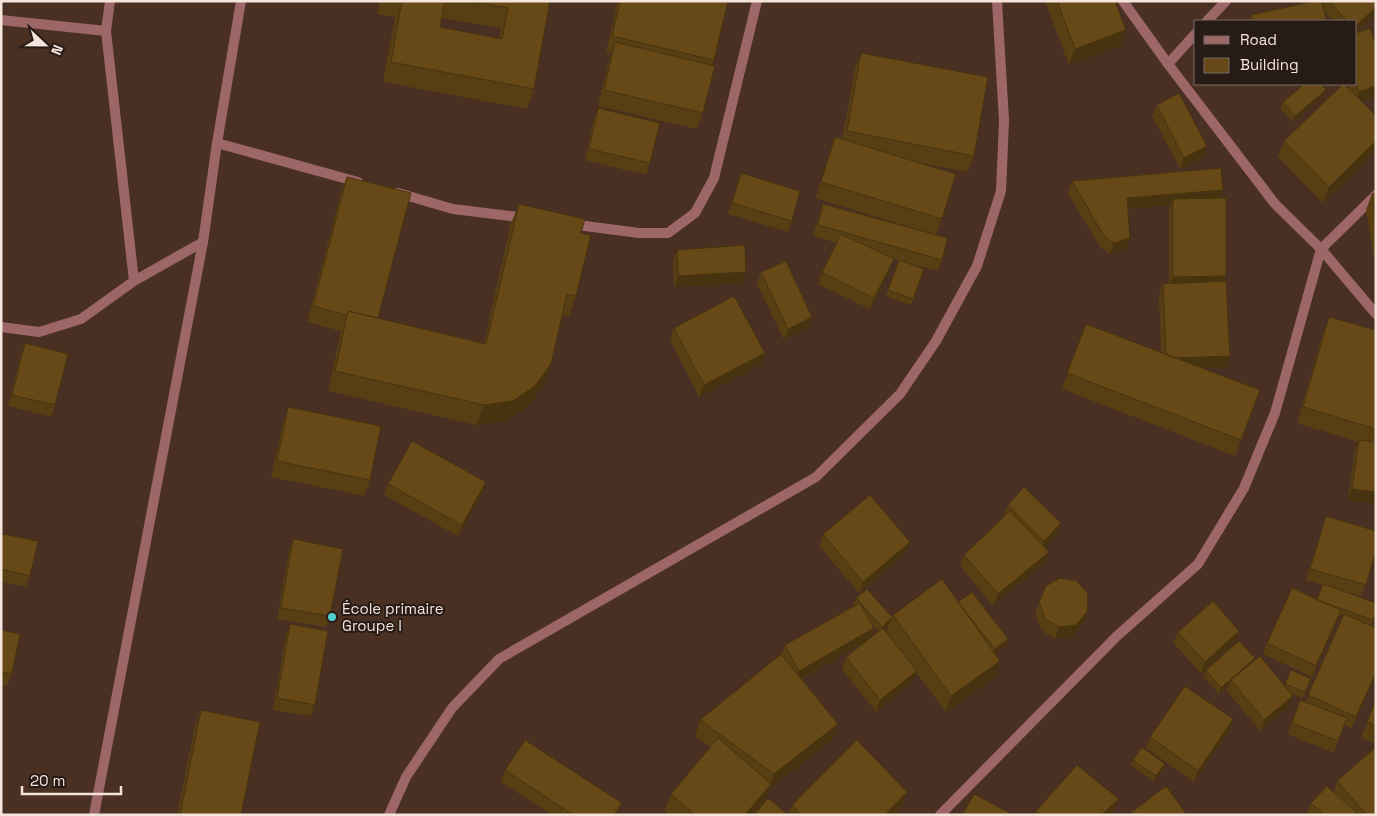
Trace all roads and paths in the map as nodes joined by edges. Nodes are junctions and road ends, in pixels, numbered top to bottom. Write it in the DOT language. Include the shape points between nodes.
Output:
graph roads {
  1 [pos="110,1"];
  2 [pos="241,1"];
  3 [pos="757,1"];
  4 [pos="996,1"];
  5 [pos="1123,1"];
  6 [pos="1226,1"];
  7 [pos="1,20"];
  8 [pos="1208,20"];
  9 [pos="106,31"];
  10 [pos="1194,35"];
  11 [pos="1168,64"];
  12 [pos="217,143"];
  13 [pos="368,185"];
  14 [pos="387,190"];
  15 [pos="1376,195"];
  16 [pos="531,219"];
  17 [pos="561,223"];
  18 [pos="203,242"];
  19 [pos="1321,249"];
  20 [pos="134,281"];
  21 [pos="1376,314"];
  22 [pos="1,328"];
  23 [pos="94,815"];
  24 [pos="389,815"];
  25 [pos="940,815"];
  1 -- 9 [label="street"];
  2 -- 12 [label="street"];
  3 -- 17 [label="street" via="714,178 695,213 668,232 639,233"];
  4 -- 24 [label="street" via="1004,121 1001,191 977,266 936,341 900,394 816,477 499,660 452,708 406,778"];
  5 -- 11 [label="street"];
  6 -- 8 [label="street"];
  7 -- 9 [label="street"];
  9 -- 20 [label="street"];
  10 -- 11 [label="street"];
  11 -- 19 [label="street" via="1275,204"];
  12 -- 13 [label="street"];
  12 -- 18 [label="street"];
  14 -- 16 [label="street" via="453,209"];
  15 -- 19 [label="street"];
  18 -- 20 [label="street"];
  18 -- 23 [label="street"];
  19 -- 21 [label="street"];
  19 -- 25 [label="street" via="1275,413 1244,488 1198,564 1117,636"];
  20 -- 22 [label="street" via="81,319 38,332"];
}
